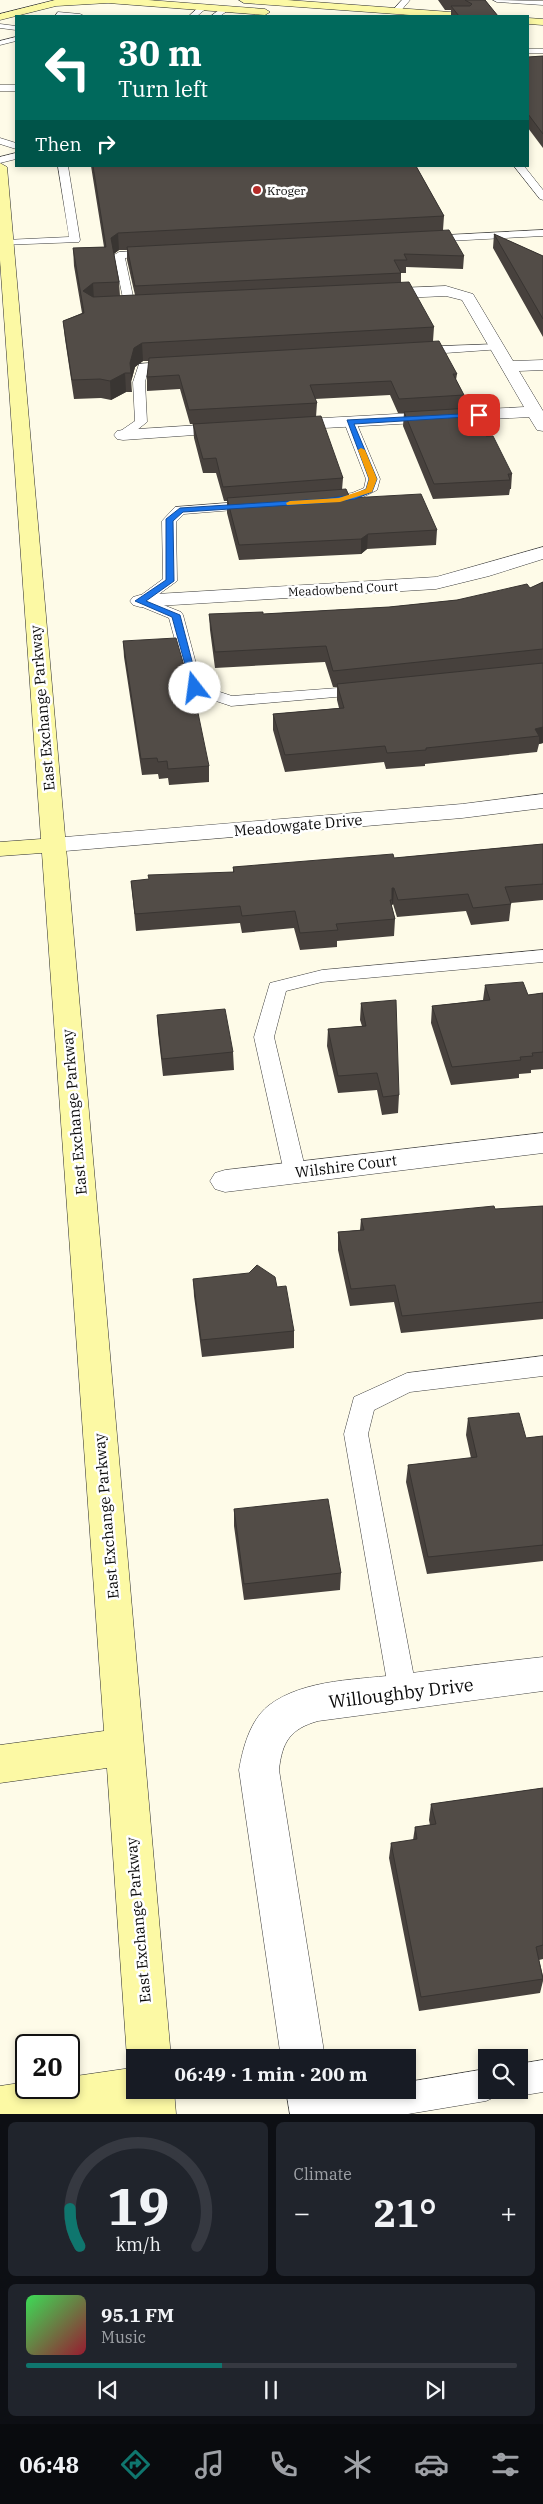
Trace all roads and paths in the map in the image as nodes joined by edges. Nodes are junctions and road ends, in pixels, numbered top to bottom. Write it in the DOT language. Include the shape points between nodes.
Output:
graph roads {
  1 [pos="108,0"];
  2 [pos="244,0"];
  3 [pos="406,0"];
  4 [pos="497,0"];
  5 [pos="543,3"];
  6 [pos="204,7"];
  7 [pos="226,9"];
  8 [pos="394,14"];
  9 [pos="194,15"];
  10 [pos="217,15"];
  11 [pos="309,15"];
  12 [pos="429,15"];
  13 [pos="0,17"];
  14 [pos="529,21"];
  15 [pos="543,22"];
  16 [pos="0,26"];
  17 [pos="15,28"];
  18 [pos="529,32"];
  19 [pos="543,33"];
  20 [pos="15,39"];
  21 [pos="0,43"];
  22 [pos="529,51"];
  23 [pos="543,51"];
  24 [pos="0,88"];
  25 [pos="15,88"];
  26 [pos="0,141"];
  27 [pos="15,146"];
  28 [pos="15,156"];
  29 [pos="0,160"];
  30 [pos="0,167"];
  31 [pos="63,167"];
  32 [pos="521,167"];
  33 [pos="543,197"];
  34 [pos="543,233"];
  35 [pos="415,240"];
  36 [pos="5,243"];
  37 [pos="169,252"];
  38 [pos="367,294"];
  39 [pos="149,305"];
  40 [pos="129,306"];
  41 [pos="112,307"];
  42 [pos="498,347"];
  43 [pos="409,352"];
  44 [pos="182,365"];
  45 [pos="543,365"];
  46 [pos="509,366"];
  47 [pos="539,419"];
  48 [pos="350,422"];
  49 [pos="271,426"];
  50 [pos="251,427"];
  51 [pos="123,434"];
  52 [pos="304,502"];
  53 [pos="266,505"];
  54 [pos="543,553"];
  55 [pos="140,601"];
  56 [pos="375,690"];
  57 [pos="543,801"];
  58 [pos="53,845"];
  59 [pos="0,849"];
  60 [pos="543,956"];
  61 [pos="543,1143"];
  62 [pos="295,1172"];
  63 [pos="225,1181"];
  64 [pos="543,1366"];
  65 [pos="543,1674"];
  66 [pos="403,1693"];
  67 [pos="125,1747"];
  68 [pos="0,1764"];
  69 [pos="148,2049"];
  70 [pos="302,2049"];
  71 [pos="543,2076"];
  72 [pos="528,2078"];
  73 [pos="478,2087"];
  74 [pos="126,2091"];
  75 [pos="153,2099"];
  76 [pos="310,2099"];
  77 [pos="0,2108"];
  78 [pos="154,2114"];
  79 [pos="312,2114"];
  1 -- 6 [label="main road"];
  1 -- 13 [label="main road" via="56,3"];
  2 -- 8 [label="main road"];
  3 -- 8 [label="lane"];
  4 -- 5 [label="lane"];
  6 -- 7 [label="main road"];
  6 -- 9 [label="lane"];
  7 -- 10 [label="lane"];
  7 -- 11 [label="main road"];
  8 -- 12 [label="main road"];
  14 -- 15 [label="main road"];
  16 -- 17 [label="lane"];
  18 -- 19 [label="main road"];
  20 -- 21 [label="lane"];
  22 -- 23 [label="lane"];
  24 -- 25 [label="lane"];
  26 -- 27 [label="lane"];
  28 -- 29 [label="lane"];
  30 -- 36 [label="main road, East Exchange Parkway"];
  31 -- 36 [label="lane" via="75,240"];
  32 -- 33 [label="lane"];
  34 -- 35 [label="lane"];
  36 -- 58 [label="main road, East Exchange Parkway"];
  37 -- 40 [label="lane" via="120,255"];
  38 -- 42 [label="street" via="446,291 463,294 468,297"];
  39 -- 40 [label="street"];
  40 -- 41 [label="street"];
  42 -- 43 [label="lane"];
  42 -- 46 [label="street"];
  44 -- 51 [label="lane" via="143,367 139,382 141,422"];
  45 -- 46 [label="street"];
  46 -- 47 [label="street"];
  47 -- 48 [label="street"];
  48 -- 49 [label="street"];
  48 -- 52 [label="lane" via="373,479 370,490 340,500"];
  50 -- 51 [label="street"];
  53 -- 55 [label="lane" via="180,510 169,520 170,581"];
  54 -- 55 [label="street, Meadowbend Court" via="492,570 436,583"];
  55 -- 56 [label="lane" via="176,615 195,688 231,701"];
  57 -- 58 [label="street, Meadowgate Drive" via="462,811"];
  58 -- 59 [label="main road"];
  58 -- 67 [label="main road, East Exchange Parkway"];
  60 -- 62 [label="lane" via="322,976 276,987 264,1037"];
  61 -- 62 [label="street, Wilshire Court"];
  62 -- 63 [label="street, Wilshire Court"];
  64 -- 66 [label="lane" via="407,1382 363,1404 356,1434"];
  65 -- 66 [label="street, Willoughby Drive"];
  66 -- 70 [label="street, Willoughby Drive" via="298,1708 268,1732 261,1750 259,1770"];
  67 -- 68 [label="main road"];
  67 -- 69 [label="main road, East Exchange Parkway"];
  71 -- 72 [label="lane"];
  73 -- 79 [label="lane"];
  74 -- 77 [label="main road"];
  75 -- 78 [label="main road"];
  76 -- 79 [label="street"];
}
